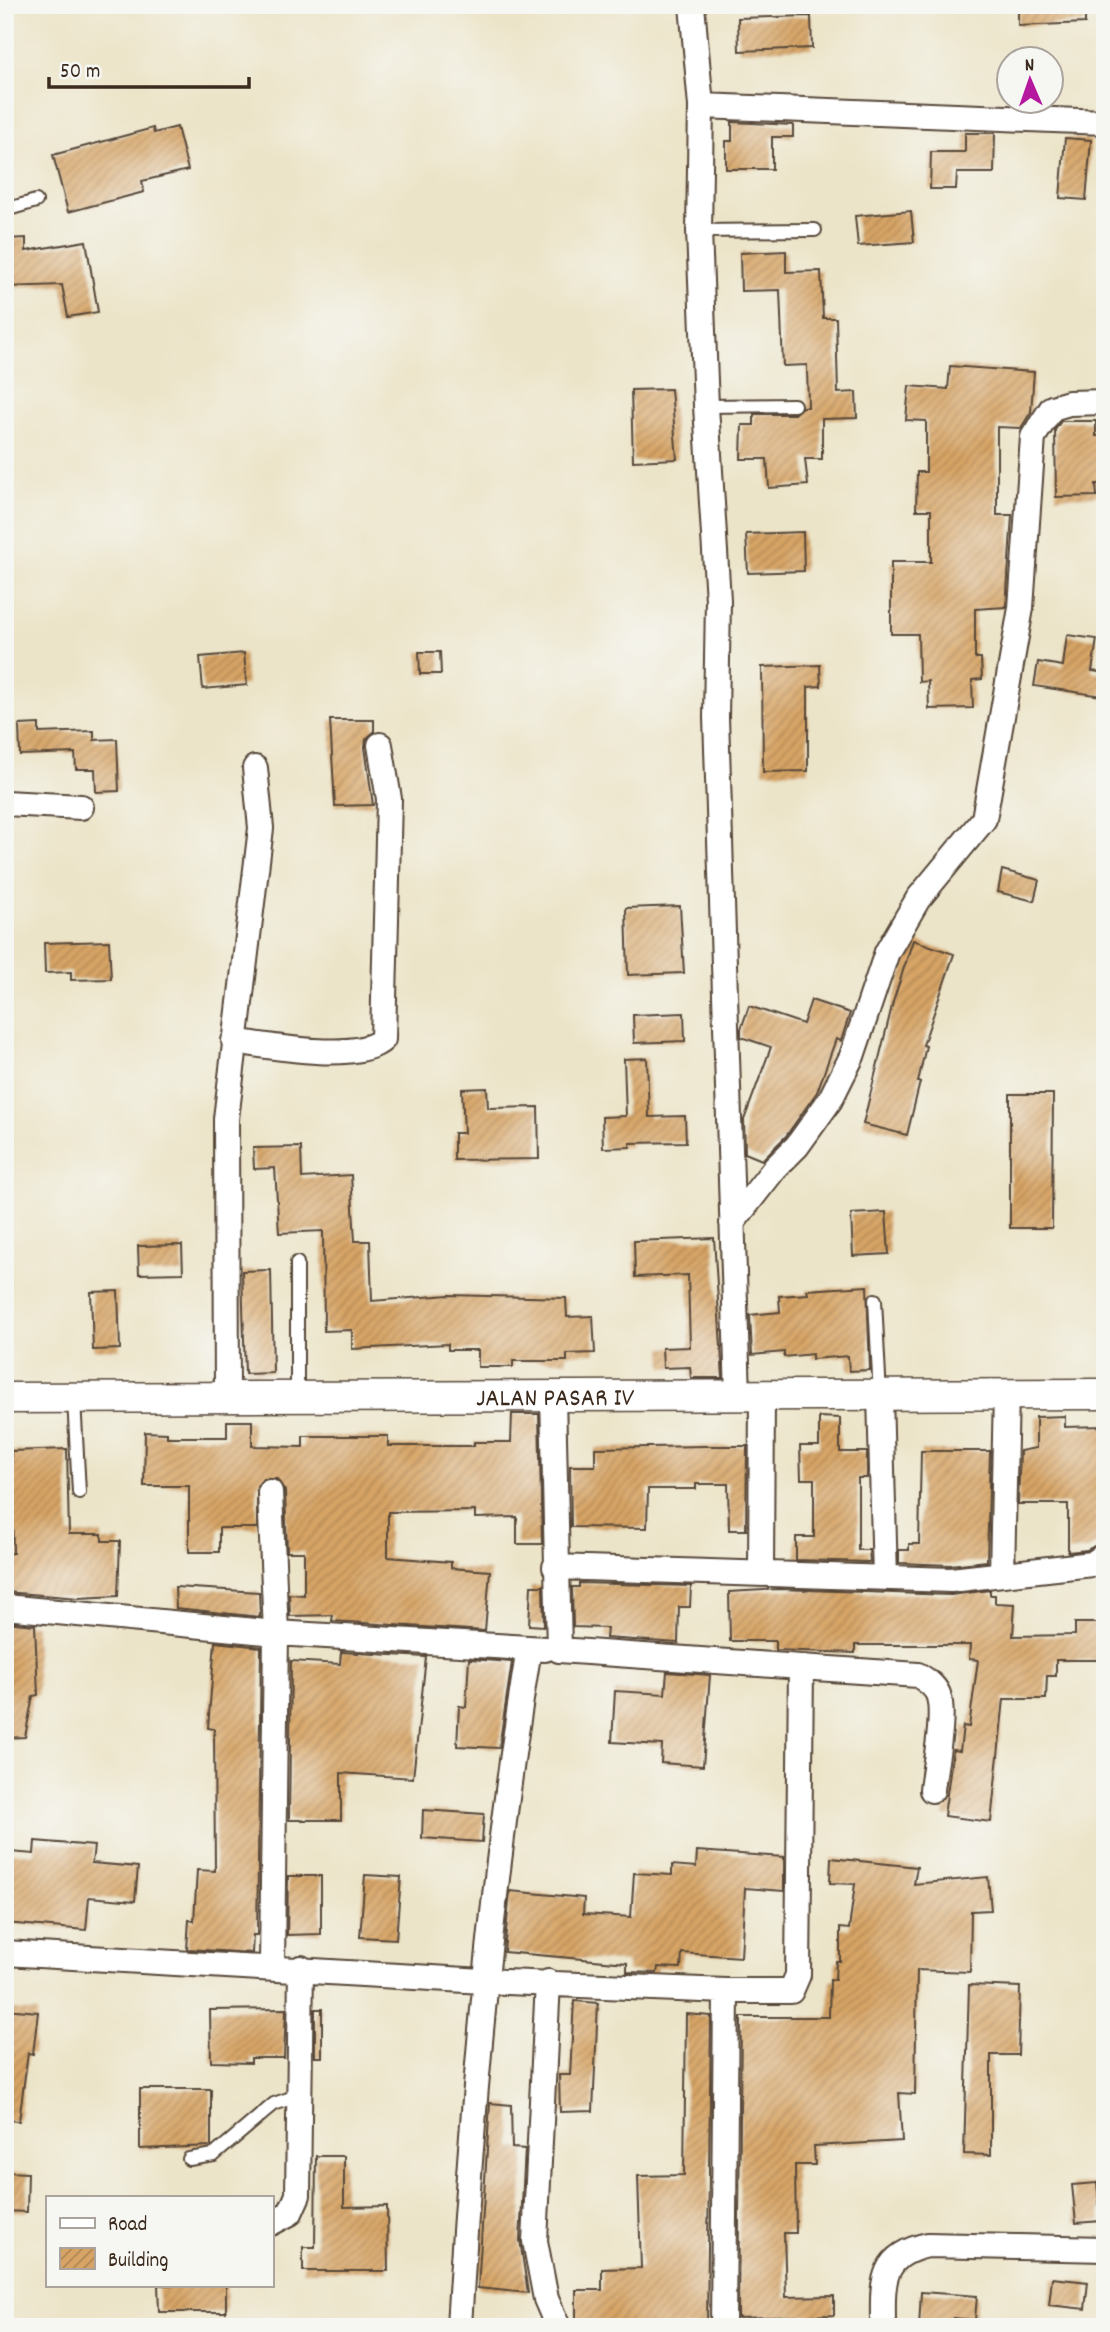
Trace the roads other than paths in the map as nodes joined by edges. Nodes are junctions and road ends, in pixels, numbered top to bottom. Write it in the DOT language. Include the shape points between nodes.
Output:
graph roads {
  1 [pos="692,5"];
  2 [pos="701,106"];
  3 [pos="1105,122"];
  4 [pos="36,201"];
  5 [pos="5,210"];
  6 [pos="815,230"];
  7 [pos="699,231"];
  8 [pos="1105,402"];
  9 [pos="794,405"];
  10 [pos="705,406"];
  11 [pos="380,745"];
  12 [pos="255,768"];
  13 [pos="5,803"];
  14 [pos="81,807"];
  15 [pos="234,1041"];
  16 [pos="732,1223"];
  17 [pos="297,1263"];
  18 [pos="875,1300"];
  19 [pos="1006,1392"];
  20 [pos="1105,1394"];
  21 [pos="880,1395"];
  22 [pos="553,1396"];
  23 [pos="750,1396"];
  24 [pos="297,1397"];
  25 [pos="5,1398"];
  26 [pos="227,1398"];
  27 [pos="74,1399"];
  28 [pos="79,1492"];
  29 [pos="270,1492"];
  30 [pos="1105,1555"];
  31 [pos="555,1567"];
  32 [pos="761,1573"];
  33 [pos="1002,1574"];
  34 [pos="885,1578"];
  35 [pos="5,1607"];
  36 [pos="276,1633"];
  37 [pos="529,1649"];
  38 [pos="559,1650"];
  39 [pos="801,1667"];
  40 [pos="932,1790"];
  41 [pos="5,1953"];
  42 [pos="272,1966"];
  43 [pos="301,1968"];
  44 [pos="483,1981"];
  45 [pos="548,1982"];
  46 [pos="726,1991"];
  47 [pos="301,2095"];
  48 [pos="189,2160"];
  49 [pos="273,2222"];
  50 [pos="1105,2249"];
  51 [pos="459,2327"];
  52 [pos="558,2327"];
  53 [pos="723,2327"];
  54 [pos="883,2327"];
  1 -- 2 [label="street"];
  2 -- 3 [label="street"];
  2 -- 7 [label="street"];
  4 -- 5 [label="lane"];
  6 -- 7 [label="lane"];
  7 -- 10 [label="street"];
  8 -- 16 [label="street" via="1069,402 1052,408 1033,437 1021,608 984,819 918,899 887,952 852,1056 830,1100"];
  9 -- 10 [label="lane"];
  10 -- 16 [label="street" via="718,600 716,717"];
  11 -- 15 [label="street" via="388,799 383,1039 365,1049 334,1051"];
  12 -- 15 [label="street" via="261,828"];
  13 -- 14 [label="street"];
  15 -- 26 [label="street" via="226,1119"];
  16 -- 23 [label="street"];
  17 -- 24 [label="lane"];
  18 -- 21 [label="lane"];
  19 -- 20 [label="street, JALAN PASAR IV"];
  19 -- 21 [label="street, JALAN PASAR IV"];
  19 -- 33 [label="street"];
  21 -- 23 [label="street, JALAN PASAR IV"];
  21 -- 34 [label="street"];
  22 -- 23 [label="street, JALAN PASAR IV"];
  22 -- 24 [label="street, JALAN PASAR IV"];
  22 -- 31 [label="street"];
  23 -- 32 [label="street"];
  24 -- 26 [label="street, JALAN PASAR IV"];
  25 -- 27 [label="street, JALAN PASAR IV"];
  26 -- 27 [label="street, JALAN PASAR IV"];
  27 -- 28 [label="lane"];
  29 -- 36 [label="street"];
  30 -- 33 [label="street" via="1092,1564"];
  31 -- 32 [label="street"];
  31 -- 38 [label="street"];
  32 -- 34 [label="street"];
  33 -- 34 [label="street" via="951,1580"];
  35 -- 36 [label="street"];
  36 -- 37 [label="street"];
  36 -- 42 [label="street"];
  37 -- 38 [label="street"];
  37 -- 44 [label="street"];
  38 -- 39 [label="street"];
  39 -- 40 [label="street" via="918,1675 930,1682 940,1709"];
  39 -- 46 [label="street" via="797,1983 791,1991"];
  41 -- 42 [label="street"];
  42 -- 43 [label="street"];
  43 -- 44 [label="street"];
  43 -- 47 [label="street"];
  44 -- 45 [label="street"];
  44 -- 51 [label="street"];
  45 -- 46 [label="street"];
  45 -- 52 [label="street" via="535,2241 546,2299"];
  46 -- 53 [label="street"];
  47 -- 48 [label="lane" via="274,2104 214,2155"];
  47 -- 49 [label="street" via="298,2195 290,2213"];
  50 -- 54 [label="street" via="928,2245 908,2249 893,2260 883,2282"];
}
